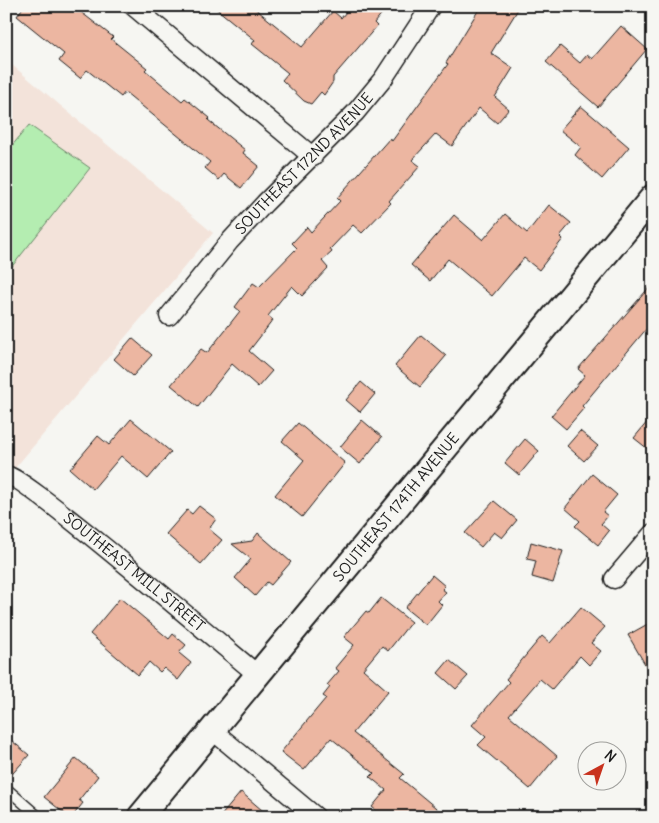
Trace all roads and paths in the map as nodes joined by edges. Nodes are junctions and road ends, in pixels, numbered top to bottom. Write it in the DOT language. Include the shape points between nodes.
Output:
graph roads {
  1 [pos="133,6"];
  2 [pos="431,6"];
  3 [pos="6,129"];
  4 [pos="6,139"];
  5 [pos="314,156"];
  6 [pos="653,197"];
  7 [pos="168,316"];
  8 [pos="6,475"];
  9 [pos="653,533"];
  10 [pos="614,579"];
  11 [pos="258,675"];
  12 [pos="212,730"];
  13 [pos="6,788"];
  14 [pos="39,817"];
  15 [pos="140,817"];
  16 [pos="316,817"];
  1 -- 5 [label="street"];
  2 -- 5 [label="street, SOUTHEAST 172ND AVENUE" via="383,79 356,113"];
  3 -- 4 [label="path" via="11,133"];
  5 -- 7 [label="street, SOUTHEAST 172ND AVENUE" via="265,202"];
  6 -- 11 [label="street, SOUTHEAST 174TH AVENUE"];
  8 -- 11 [label="street, SOUTHEAST MILL STREET" via="22,482 74,523"];
  9 -- 10 [label="street"];
  11 -- 12 [label="street, SOUTHEAST 174TH AVENUE"];
  12 -- 15 [label="street, SOUTHEAST 174TH AVENUE"];
  12 -- 16 [label="street"];
  13 -- 14 [label="lane"];
}
